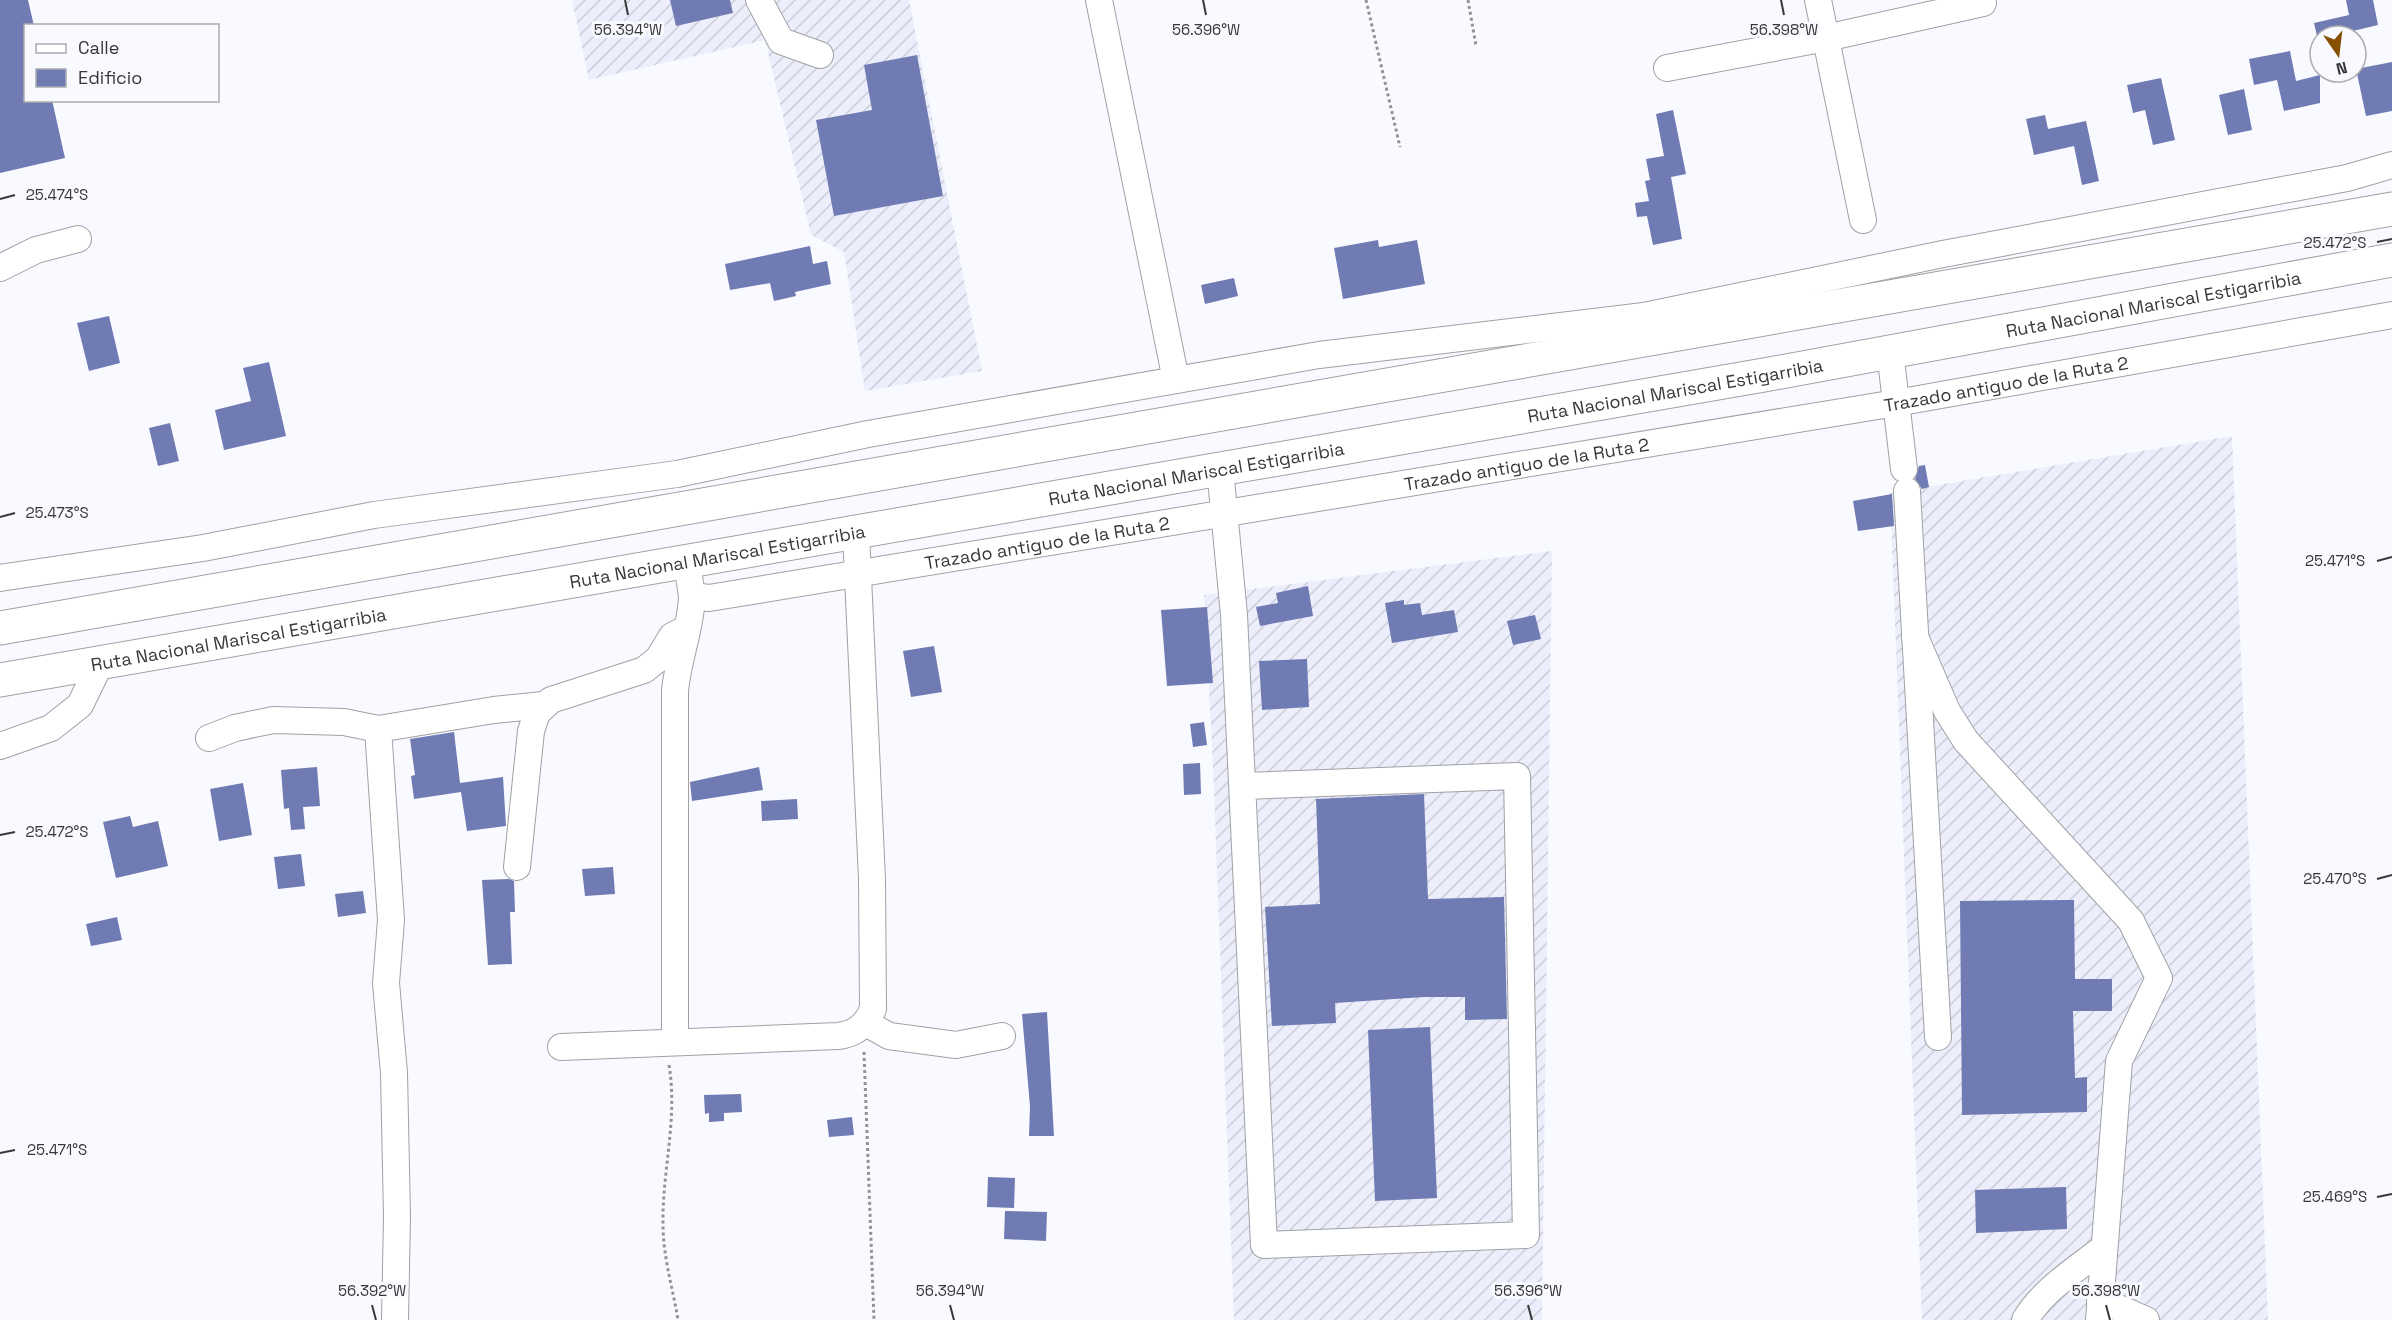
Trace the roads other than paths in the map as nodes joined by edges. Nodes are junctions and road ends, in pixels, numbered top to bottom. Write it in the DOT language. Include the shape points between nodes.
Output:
graph roads {
  1 [pos="759,0"];
  2 [pos="1099,0"];
  3 [pos="1818,0"];
  4 [pos="1983,3"];
  5 [pos="1826,38"];
  6 [pos="820,55"];
  7 [pos="1667,68"];
  8 [pos="2392,165"];
  9 [pos="2390,206"];
  10 [pos="1863,220"];
  11 [pos="78,239"];
  12 [pos="2392,260"];
  13 [pos="0,268"];
  14 [pos="2392,315"];
  15 [pos="1890,352"];
  16 [pos="1176,380"];
  17 [pos="1896,404"];
  18 [pos="1220,469"];
  19 [pos="1224,513"];
  20 [pos="856,534"];
  21 [pos="687,563"];
  22 [pos="857,572"];
  23 [pos="0,578"];
  24 [pos="692,596"];
  25 [pos="0,628"];
  26 [pos="688,629"];
  27 [pos="1916,637"];
  28 [pos="100,664"];
  29 [pos="0,681"];
  30 [pos="543,705"];
  31 [pos="378,729"];
  32 [pos="209,738"];
  33 [pos="0,746"];
  34 [pos="1244,786"];
  35 [pos="517,867"];
  36 [pos="864,1024"];
  37 [pos="1002,1036"];
  38 [pos="1938,1037"];
  39 [pos="669,1043"];
  40 [pos="561,1047"];
  41 [pos="2102,1249"];
  42 [pos="2099,1310"];
  43 [pos="395,1320"];
  44 [pos="2025,1320"];
  45 [pos="2146,1320"];
  1 -- 6 [label="street" via="781,41"];
  2 -- 16 [label="street"];
  3 -- 5 [label="street"];
  4 -- 5 [label="street"];
  5 -- 7 [label="street"];
  5 -- 10 [label="street"];
  8 -- 16 [label="street" via="2348,178 1943,254 1644,316 1319,355"];
  9 -- 25 [label="highway"];
  11 -- 13 [label="street" via="36,250"];
  12 -- 15 [label="highway, Ruta Nacional Mariscal Estigarribia"];
  14 -- 17 [label="street, Trazado antiguo de la Ruta 2"];
  15 -- 17 [label="street"];
  15 -- 18 [label="highway, Ruta Nacional Mariscal Estigarribia"];
  16 -- 23 [label="street" via="868,434 677,474 374,515 204,548"];
  17 -- 19 [label="street, Trazado antiguo de la Ruta 2"];
  17 -- 27 [label="street" via="1906,480"];
  18 -- 19 [label="street"];
  18 -- 20 [label="highway, Ruta Nacional Mariscal Estigarribia"];
  19 -- 22 [label="street, Trazado antiguo de la Ruta 2"];
  19 -- 34 [label="street"];
  20 -- 21 [label="highway, Ruta Nacional Mariscal Estigarribia"];
  20 -- 22 [label="street"];
  21 -- 24 [label="street"];
  21 -- 28 [label="highway, Ruta Nacional Mariscal Estigarribia"];
  22 -- 24 [label="street, Trazado antiguo de la Ruta 2" via="710,598"];
  22 -- 36 [label="street" via="872,879 873,1009"];
  24 -- 26 [label="street"];
  26 -- 30 [label="street" via="672,636 658,659 644,670"];
  26 -- 39 [label="street" via="675,691"];
  27 -- 38 [label="street"];
  27 -- 41 [label="street" via="1947,711 1966,741 2131,921 2159,978 2119,1061"];
  28 -- 29 [label="highway, Ruta Nacional Mariscal Estigarribia"];
  28 -- 33 [label="street" via="80,705 51,728"];
  30 -- 31 [label="street"];
  30 -- 35 [label="street" via="531,731"];
  31 -- 32 [label="street" via="344,722 273,720"];
  31 -- 43 [label="street" via="391,920 386,983 394,1073"];
  34 -- 34 [label="street" via="1518,776 1526,1234 1264,1245"];
  36 -- 37 [label="street" via="889,1036 956,1046"];
  36 -- 39 [label="street" via="838,1036"];
  39 -- 40 [label="street"];
  41 -- 42 [label="street"];
  41 -- 44 [label="street" via="2062,1280"];
  42 -- 45 [label="street"];
}
